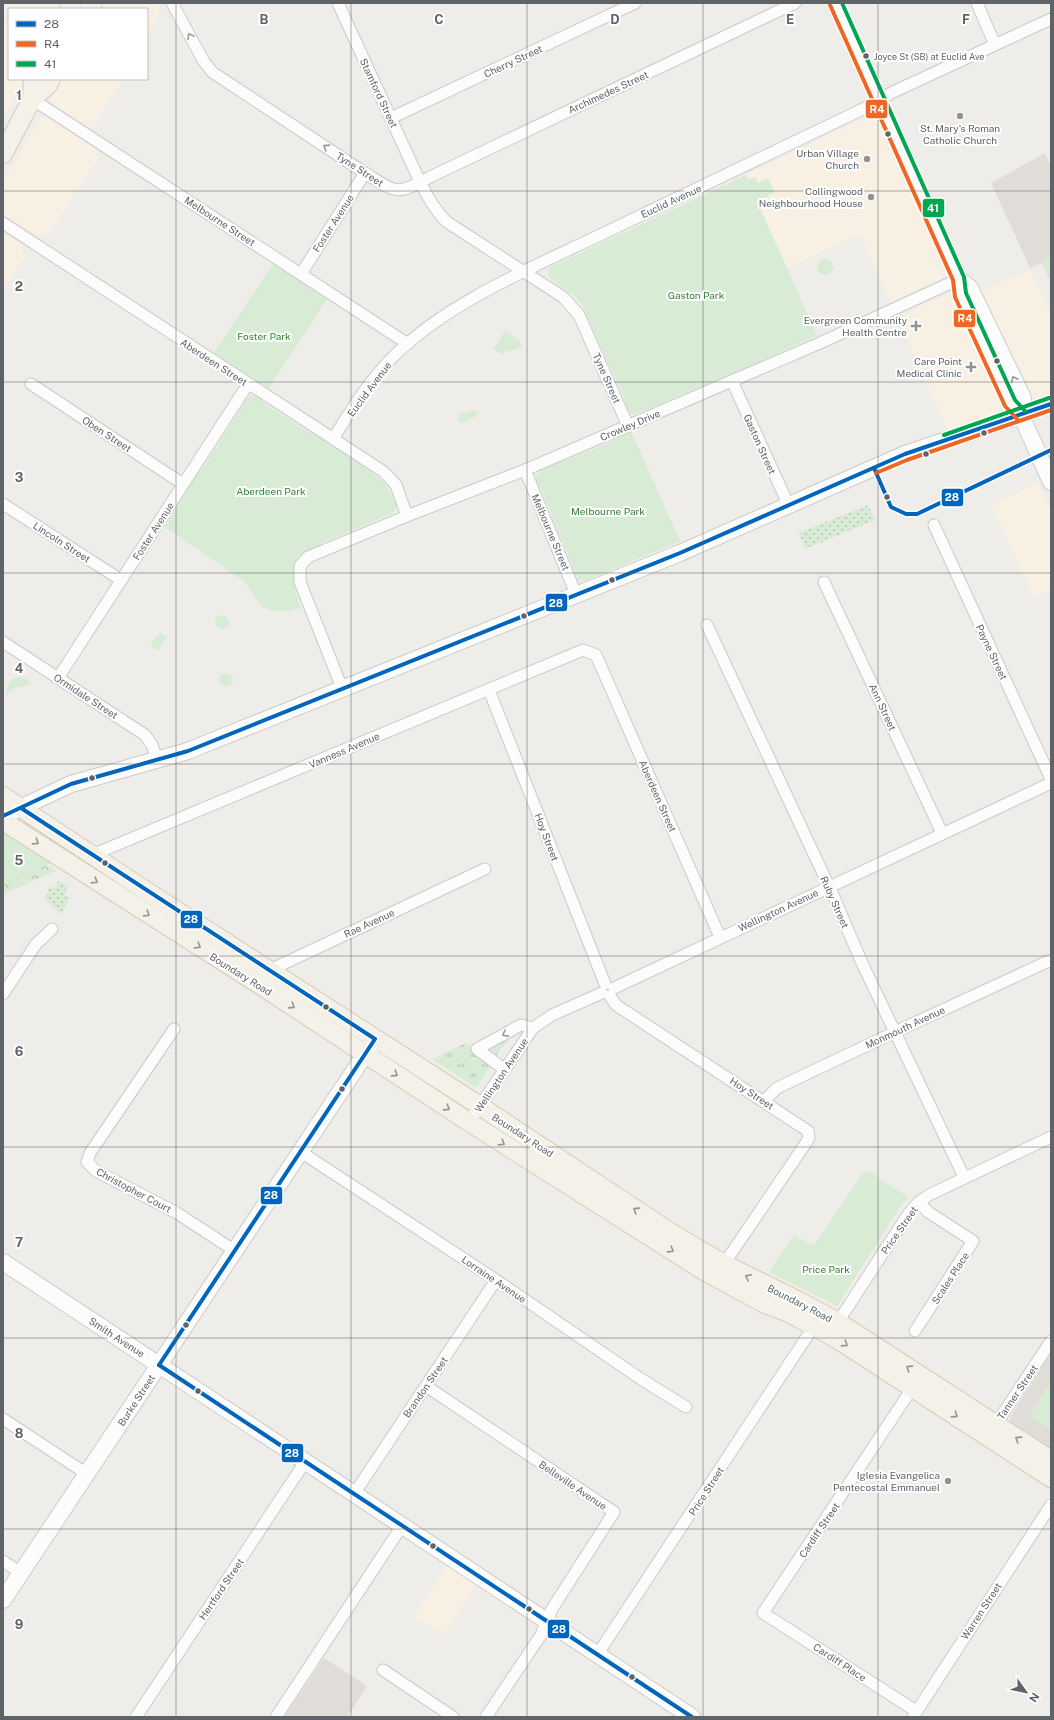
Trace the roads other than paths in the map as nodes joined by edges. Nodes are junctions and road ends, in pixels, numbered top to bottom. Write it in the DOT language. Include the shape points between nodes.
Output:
graph roads {
  1 [pos="172,3"];
  2 [pos="338,3"];
  3 [pos="634,3"];
  4 [pos="795,3"];
  5 [pos="835,3"];
  6 [pos="977,3"];
  7 [pos="1051,19"];
  8 [pos="995,45"];
  9 [pos="33,80"];
  10 [pos="50,80"];
  11 [pos="32,100"];
  12 [pos="879,100"];
  13 [pos="391,118"];
  14 [pos="3,154"];
  15 [pos="365,173"];
  16 [pos="420,182"];
  17 [pos="3,223"];
  18 [pos="524,272"];
  19 [pos="301,274"];
  20 [pos="960,280"];
  21 [pos="408,344"];
  22 [pos="732,381"];
  23 [pos="31,384"];
  24 [pos="248,384"];
  25 [pos="1051,404"];
  26 [pos="1021,416"];
  27 [pos="628,426"];
  28 [pos="333,439"];
  29 [pos="525,470"];
  30 [pos="1051,482"];
  31 [pos="184,484"];
  32 [pos="3,504"];
  33 [pos="788,506"];
  34 [pos="407,516"];
  35 [pos="934,525"];
  36 [pos="121,580"];
  37 [pos="824,582"];
  38 [pos="576,594"];
  39 [pos="707,625"];
  40 [pos="3,642"];
  41 [pos="596,655"];
  42 [pos="58,678"];
  43 [pos="342,688"];
  44 [pos="489,690"];
  45 [pos="157,759"];
  46 [pos="1051,778"];
  47 [pos="1051,783"];
  48 [pos="3,796"];
  49 [pos="21,808"];
  50 [pos="3,816"];
  51 [pos="3,821"];
  52 [pos="942,833"];
  53 [pos="92,855"];
  54 [pos="485,869"];
  55 [pos="828,886"];
  56 [pos="52,929"];
  57 [pos="720,937"];
  58 [pos="1051,960"];
  59 [pos="270,970"];
  60 [pos="260,985"];
  61 [pos="608,990"];
  62 [pos="3,994"];
  63 [pos="533,1028"];
  64 [pos="174,1029"];
  65 [pos="895,1032"];
  66 [pos="375,1039"];
  67 [pos="365,1054"];
  68 [pos="504,1069"];
  69 [pos="764,1100"];
  70 [pos="480,1106"];
  71 [pos="469,1122"];
  72 [pos="1051,1137"];
  73 [pos="301,1152"];
  74 [pos="964,1177"];
  75 [pos="919,1202"];
  76 [pos="235,1251"];
  77 [pos="3,1262"];
  78 [pos="724,1264"];
  79 [pos="496,1280"];
  80 [pos="787,1312"];
  81 [pos="838,1322"];
  82 [pos="814,1326"];
  83 [pos="915,1331"];
  84 [pos="1051,1341"];
  85 [pos="159,1365"];
  86 [pos="426,1386"];
  87 [pos="913,1387"];
  88 [pos="686,1407"];
  89 [pos="3,1419"];
  90 [pos="996,1424"];
  91 [pos="1051,1460"];
  92 [pos="305,1462"];
  93 [pos="87,1474"];
  94 [pos="1051,1478"];
  95 [pos="354,1494"];
  96 [pos="1051,1505"];
  97 [pos="402,1526"];
  98 [pos="3,1561"];
  99 [pos="21,1573"];
  100 [pos="3,1600"];
  101 [pos="764,1613"];
  102 [pos="547,1622"];
  103 [pos="597,1655"];
  104 [pos="383,1670"];
  105 [pos="914,1714"];
  106 [pos="136,1717"];
  107 [pos="276,1717"];
  108 [pos="453,1717"];
  109 [pos="486,1717"];
  110 [pos="692,1717"];
  15 -- 1 [label="street, Tyne Street, one-way" via="212,72"];
  2 -- 13 [label="street, Stamford Street"];
  3 -- 13 [label="street, Cherry Street"];
  4 -- 16 [label="street, Archimedes Street"];
  5 -- 12 [label="street"];
  6 -- 8 [label="street"];
  7 -- 8 [label="street, Euclid Avenue"];
  8 -- 12 [label="street, Euclid Avenue"];
  9 -- 11 [label="main road"];
  10 -- 11 [label="main road"];
  11 -- 14 [label="main road"];
  11 -- 19 [label="street, Melbourne Street"];
  12 -- 18 [label="street, Euclid Avenue"];
  12 -- 20 [label="street"];
  13 -- 16 [label="street, Stamford Street"];
  15 -- 16 [label="street, Tyne Street" via="394,190 407,189"];
  15 -- 19 [label="street, Foster Avenue"];
  16 -- 18 [label="street, Tyne Street" via="433,206 447,222"];
  17 -- 24 [label="street, Aberdeen Street"];
  18 -- 21 [label="street, Euclid Avenue" via="455,309"];
  18 -- 27 [label="street, Tyne Street" via="563,297 579,315"];
  19 -- 21 [label="street, Melbourne Street"];
  20 -- 22 [label="street, Crowley Drive"];
  20 -- 26 [label="street" via="970,288 1023,398"];
  21 -- 28 [label="street, Euclid Avenue" via="389,361 372,382"];
  22 -- 27 [label="street, Crowley Drive"];
  22 -- 33 [label="street, Gaston Street"];
  23 -- 31 [label="street, Oben Street"];
  24 -- 28 [label="street, Aberdeen Street"];
  24 -- 31 [label="street, Foster Avenue"];
  25 -- 26 [label="street"];
  26 -- 30 [label="street"];
  26 -- 33 [label="street" via="906,454"];
  27 -- 29 [label="street, Crowley Drive"];
  28 -- 34 [label="street, Aberdeen Street" via="390,477 396,485"];
  29 -- 34 [label="street, Crowley Drive"];
  29 -- 38 [label="street, Melbourne Street"];
  31 -- 36 [label="street, Foster Avenue"];
  32 -- 36 [label="street, Lincoln Street"];
  33 -- 38 [label="street"];
  34 -- 43 [label="street, Crowley Drive" via="313,554 300,566 303,593"];
  35 -- 46 [label="street, Payne Street"];
  36 -- 42 [label="street, Foster Avenue"];
  37 -- 52 [label="street, Ann Street"];
  38 -- 43 [label="street"];
  39 -- 55 [label="street, Ruby Street"];
  40 -- 42 [label="street, Ormidale Street"];
  41 -- 44 [label="street, Vanness Avenue" via="582,650"];
  41 -- 57 [label="street, Aberdeen Street"];
  42 -- 45 [label="street, Ormidale Street" via="145,735"];
  43 -- 45 [label="street" via="205,744"];
  44 -- 53 [label="street, Vanness Avenue"];
  44 -- 61 [label="street, Hoy Street"];
  45 -- 49 [label="street" via="71,784"];
  47 -- 52 [label="street, Wellington Avenue"];
  48 -- 49 [label="main road, Boundary Road"];
  49 -- 50 [label="street"];
  49 -- 53 [label="main road, Boundary Road"];
  51 -- 60 [label="main road, Boundary Road, one-way"];
  52 -- 55 [label="street, Wellington Avenue"];
  53 -- 59 [label="main road, Boundary Road"];
  54 -- 59 [label="street, Rae Avenue"];
  55 -- 57 [label="street, Wellington Avenue"];
  55 -- 65 [label="street, Ruby Street"];
  56 -- 62 [label="street" via="36,944"];
  57 -- 61 [label="street, Wellington Avenue"];
  58 -- 65 [label="street, Monmouth Avenue"];
  59 -- 60 [label="street"];
  59 -- 66 [label="main road, Boundary Road"];
  60 -- 67 [label="main road, Boundary Road, one-way"];
  61 -- 63 [label="street, Wellington Avenue" via="552,1015"];
  61 -- 69 [label="street, Hoy Street" via="616,1005"];
  63 -- 68 [label="street, Wellington Avenue"];
  63 -- 68 [label="street, Wellington Avenue, one-way" via="521,1025 477,1049"];
  64 -- 76 [label="street, Christopher Court" via="90,1153 87,1162 96,1171 177,1213"];
  65 -- 69 [label="street, Monmouth Avenue" via="777,1088"];
  65 -- 74 [label="street, Ruby Street"];
  66 -- 67 [label="street, Burke Street"];
  66 -- 70 [label="main road, Boundary Road"];
  67 -- 71 [label="main road, Boundary Road, one-way"];
  67 -- 73 [label="street, Burke Street"];
  68 -- 70 [label="street, Wellington Avenue"];
  69 -- 78 [label="street, Hoy Street" via="806,1128 808,1139"];
  70 -- 71 [label="street, Wellington Avenue"];
  78 -- 70 [label="main road, Boundary Road, one-way" via="670,1232"];
  71 -- 80 [label="main road, Boundary Road, one-way" via="704,1272 765,1304"];
  72 -- 74 [label="street, Price Street"];
  73 -- 76 [label="street, Burke Street"];
  73 -- 79 [label="street, Lorraine Avenue"];
  74 -- 75 [label="street, Price Street"];
  75 -- 81 [label="street, Price Street" via="909,1213"];
  75 -- 83 [label="street, Scales Place" via="928,1212 974,1241"];
  76 -- 85 [label="street, Burke Street"];
  77 -- 85 [label="street, Smith Avenue"];
  81 -- 78 [label="main road, Boundary Road, one-way"];
  79 -- 86 [label="street, Brandon Street"];
  79 -- 88 [label="street, Lorraine Avenue"];
  80 -- 81 [label="main road" via="809,1316 828,1324"];
  80 -- 82 [label="main road, Boundary Road"];
  90 -- 81 [label="main road, Boundary Road, one-way"];
  82 -- 87 [label="main road, Boundary Road, one-way"];
  82 -- 103 [label="street, Price Street"];
  84 -- 90 [label="street, Tanner Street"];
  85 -- 92 [label="street, Smith Avenue"];
  85 -- 93 [label="street, Burke Street"];
  86 -- 95 [label="street, Brandon Street"];
  86 -- 102 [label="street, Belleville Avenue" via="614,1512 552,1609"];
  87 -- 94 [label="main road, Boundary Road, one-way"];
  87 -- 101 [label="street, Cardiff Street"];
  89 -- 93 [label="street"];
  91 -- 90 [label="main road, Boundary Road, one-way"];
  92 -- 95 [label="street, Smith Avenue"];
  92 -- 106 [label="street, Hertford Street"];
  93 -- 99 [label="street, Burke Street"];
  95 -- 97 [label="street, Smith Avenue"];
  96 -- 105 [label="street, Warren Street"];
  97 -- 102 [label="street, Smith Avenue"];
  97 -- 107 [label="street"];
  98 -- 99 [label="street"];
  99 -- 100 [label="street, Burke Street"];
  101 -- 105 [label="street, Cardiff Place"];
  102 -- 103 [label="street, Smith Avenue"];
  102 -- 109 [label="street"];
  103 -- 110 [label="street, Smith Avenue"];
  104 -- 108 [label="street"];
}
